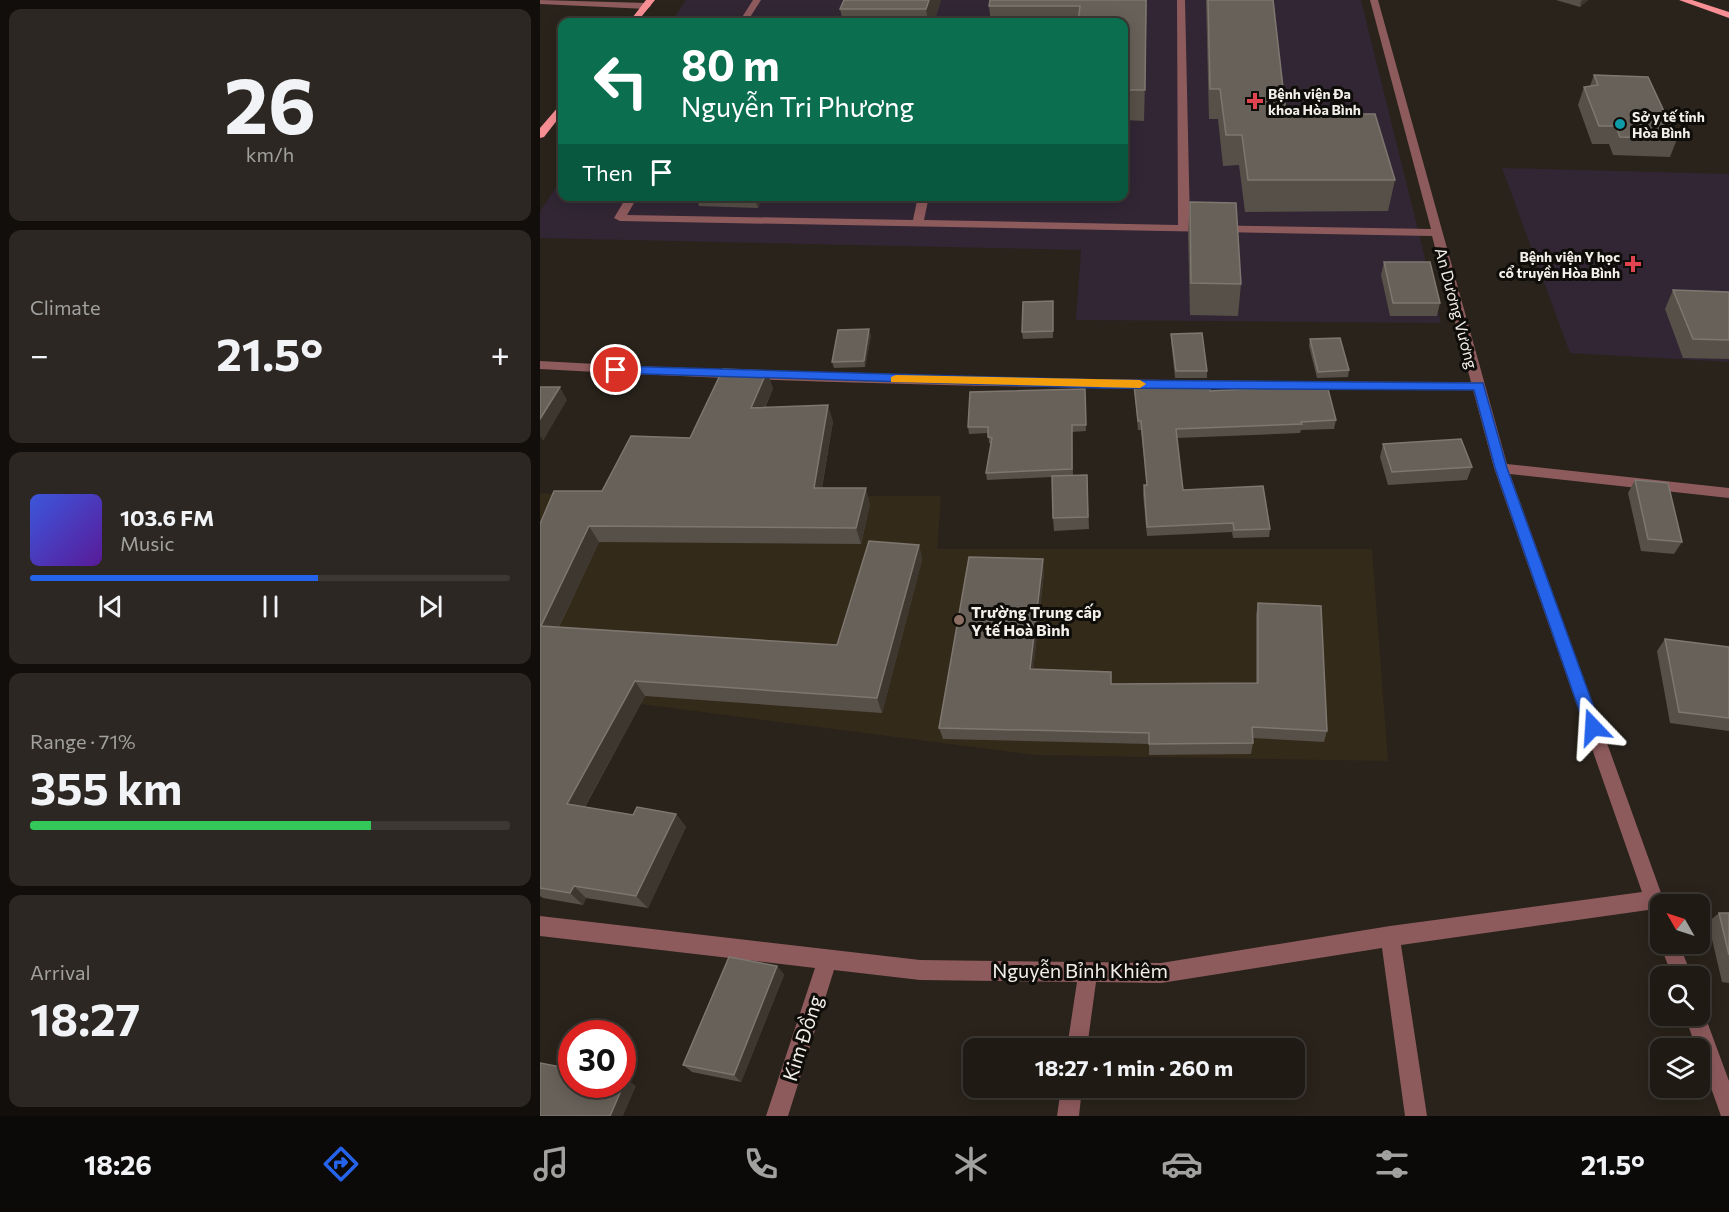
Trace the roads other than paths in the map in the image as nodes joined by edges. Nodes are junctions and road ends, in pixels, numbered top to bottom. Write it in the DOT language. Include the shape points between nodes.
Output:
graph roads {
  1 [pos="757,0"];
  2 [pos="1181,0"];
  3 [pos="1374,0"];
  4 [pos="1683,0"];
  5 [pos="540,1"];
  6 [pos="649,3"];
  7 [pos="1729,15"];
  8 [pos="636,18"];
  9 [pos="746,18"];
  10 [pos="558,113"];
  11 [pos="540,135"];
  12 [pos="630,201"];
  13 [pos="923,201"];
  14 [pos="918,224"];
  15 [pos="1184,228"];
  16 [pos="1437,233"];
  17 [pos="540,365"];
  18 [pos="1478,386"];
  19 [pos="1501,468"];
  20 [pos="1729,493"];
  21 [pos="1652,894"];
  22 [pos="1650,909"];
  23 [pos="540,926"];
  24 [pos="1390,936"];
  25 [pos="826,960"];
  26 [pos="1088,972"];
  27 [pos="1699,1026"];
  28 [pos="1078,1038"];
  29 [pos="1071,1098"];
  30 [pos="1728,1102"];
  31 [pos="777,1116"];
  32 [pos="1068,1116"];
  33 [pos="1416,1116"];
  1 -- 9 [label="street"];
  2 -- 15 [label="street"];
  3 -- 16 [label="street, An Dương Vương"];
  4 -- 7 [label="main road"];
  5 -- 6 [label="street"];
  6 -- 8 [label="main road"];
  10 -- 11 [label="main road"];
  12 -- 14 [label="street" via="620,218"];
  13 -- 14 [label="street"];
  14 -- 15 [label="street"];
  15 -- 16 [label="street"];
  16 -- 18 [label="street, An Dương Vương"];
  17 -- 18 [label="street" via="883,379"];
  18 -- 19 [label="street, An Dương Vương"];
  19 -- 20 [label="street"];
  19 -- 21 [label="street, An Dương Vương"];
  22 -- 24 [label="street, Nguyễn Bỉnh Khiêm"];
  23 -- 25 [label="street, Nguyễn Bỉnh Khiêm"];
  24 -- 26 [label="street, Nguyễn Bỉnh Khiêm" via="1161,973"];
  24 -- 33 [label="street"];
  25 -- 26 [label="street, Nguyễn Bỉnh Khiêm" via="920,970"];
  25 -- 31 [label="street, Kim Đồng"];
  26 -- 28 [label="street"];
  27 -- 30 [label="street"];
  29 -- 32 [label="street"];
}
